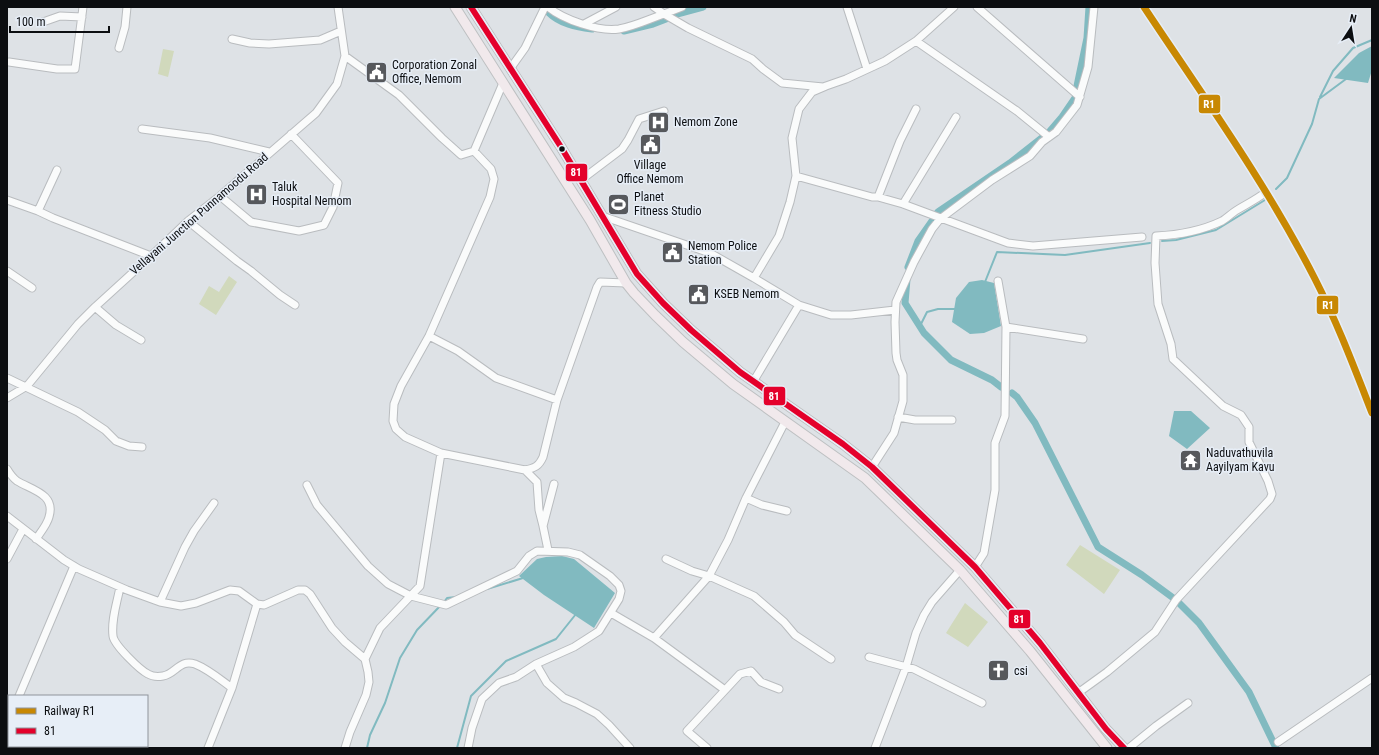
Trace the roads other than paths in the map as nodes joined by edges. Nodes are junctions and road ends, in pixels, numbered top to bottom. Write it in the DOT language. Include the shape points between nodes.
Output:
graph roads {
  1 [pos="83,7"];
  2 [pos="128,7"];
  3 [pos="338,7"];
  4 [pos="455,7"];
  5 [pos="471,7"];
  6 [pos="545,7"];
  7 [pos="548,7"];
  8 [pos="616,7"];
  9 [pos="654,7"];
  10 [pos="682,7"];
  11 [pos="847,7"];
  12 [pos="954,7"];
  13 [pos="977,7"];
  14 [pos="1094,7"];
  15 [pos="664,14"];
  16 [pos="82,17"];
  17 [pos="43,22"];
  18 [pos="584,24"];
  19 [pos="341,32"];
  20 [pos="232,39"];
  21 [pos="916,41"];
  22 [pos="119,48"];
  23 [pos="344,56"];
  24 [pos="9,62"];
  25 [pos="510,69"];
  26 [pos="867,69"];
  27 [pos="503,83"];
  28 [pos="823,87"];
  29 [pos="1080,97"];
  30 [pos="916,109"];
  31 [pos="664,111"];
  32 [pos="956,117"];
  33 [pos="142,129"];
  34 [pos="291,134"];
  35 [pos="1050,137"];
  36 [pos="474,151"];
  37 [pos="269,152"];
  38 [pos="57,170"];
  39 [pos="796,176"];
  40 [pos="581,180"];
  41 [pos="1266,192"];
  42 [pos="220,196"];
  43 [pos="878,196"];
  44 [pos="7,200"];
  45 [pos="903,204"];
  46 [pos="38,211"];
  47 [pos="602,216"];
  48 [pos="940,219"];
  49 [pos="590,220"];
  50 [pos="188,221"];
  51 [pos="1142,237"];
  52 [pos="152,256"];
  53 [pos="7,271"];
  54 [pos="754,278"];
  55 [pos="998,281"];
  56 [pos="626,283"];
  57 [pos="32,288"];
  58 [pos="295,305"];
  59 [pos="799,305"];
  60 [pos="94,307"];
  61 [pos="895,310"];
  62 [pos="1006,327"];
  63 [pos="429,336"];
  64 [pos="1083,339"];
  65 [pos="142,340"];
  66 [pos="7,378"];
  67 [pos="753,382"];
  68 [pos="26,386"];
  69 [pos="7,398"];
  70 [pos="557,400"];
  71 [pos="898,417"];
  72 [pos="952,420"];
  73 [pos="786,422"];
  74 [pos="142,447"];
  75 [pos="441,453"];
  76 [pos="872,467"];
  77 [pos="7,469"];
  78 [pos="525,470"];
  79 [pos="554,484"];
  80 [pos="307,485"];
  81 [pos="746,498"];
  82 [pos="214,504"];
  83 [pos="787,511"];
  84 [pos="7,516"];
  85 [pos="543,526"];
  86 [pos="23,529"];
  87 [pos="36,539"];
  88 [pos="548,550"];
  89 [pos="7,559"];
  90 [pos="666,559"];
  91 [pos="74,566"];
  92 [pos="975,567"];
  93 [pos="960,570"];
  94 [pos="710,576"];
  95 [pos="120,588"];
  96 [pos="411,596"];
  97 [pos="160,602"];
  98 [pos="257,604"];
  99 [pos="611,613"];
  100 [pos="654,638"];
  101 [pos="869,657"];
  102 [pos="365,659"];
  103 [pos="831,659"];
  104 [pos="536,664"];
  105 [pos="906,667"];
  106 [pos="1372,678"];
  107 [pos="232,688"];
  108 [pos="779,689"];
  109 [pos="725,690"];
  110 [pos="1078,693"];
  111 [pos="19,695"];
  112 [pos="982,703"];
  113 [pos="1188,703"];
  114 [pos="1278,742"];
  115 [pos="1103,747"];
  116 [pos="208,748"];
  117 [pos="345,748"];
  118 [pos="468,748"];
  119 [pos="630,748"];
  120 [pos="707,748"];
  121 [pos="875,748"];
  122 [pos="1124,748"];
  123 [pos="1129,748"];
  1 -- 16 [label="street"];
  2 -- 22 [label="street"];
  3 -- 19 [label="street, Vellayani Junction Punnamoodu Road"];
  4 -- 27 [label="main road"];
  5 -- 25 [label="main road"];
  6 -- 25 [label="street" via="525,48"];
  7 -- 18 [label="street" via="568,20"];
  8 -- 18 [label="street"];
  9 -- 15 [label="street"];
  10 -- 15 [label="street"];
  11 -- 26 [label="street"];
  12 -- 21 [label="street"];
  13 -- 29 [label="street"];
  14 -- 29 [label="street" via="1088,67"];
  15 -- 18 [label="street" via="618,29"];
  15 -- 28 [label="street" via="752,59 782,83"];
  16 -- 17 [label="street" via="60,16"];
  16 -- 24 [label="street" via="75,69"];
  19 -- 20 [label="street" via="320,40 269,44"];
  19 -- 23 [label="street, Vellayani Junction Punnamoodu Road"];
  21 -- 26 [label="street"];
  21 -- 35 [label="street"];
  23 -- 34 [label="street, Vellayani Junction Punnamoodu Road" via="337,84 316,113"];
  23 -- 36 [label="street" via="399,95 461,155"];
  25 -- 40 [label="main road"];
  26 -- 28 [label="street"];
  27 -- 36 [label="street"];
  27 -- 49 [label="main road"];
  28 -- 39 [label="street" via="812,92 799,109 792,138"];
  29 -- 35 [label="street" via="1070,115"];
  30 -- 43 [label="street"];
  31 -- 40 [label="street" via="639,119 622,149"];
  32 -- 45 [label="street"];
  33 -- 37 [label="street" via="210,138"];
  34 -- 37 [label="street, Vellayani Junction Punnamoodu Road"];
  34 -- 42 [label="street" via="338,182 333,207 324,224 299,231 251,222"];
  35 -- 48 [label="street" via="1030,156 992,180"];
  36 -- 63 [label="street" via="491,169 494,179 490,197"];
  37 -- 42 [label="street, Vellayani Junction Punnamoodu Road"];
  38 -- 46 [label="street"];
  39 -- 43 [label="street" via="872,197"];
  39 -- 54 [label="street" via="778,236"];
  40 -- 47 [label="main road"];
  41 -- 110 [label="street" via="1222,220 1196,231 1156,236 1155,263 1158,304 1172,344 1173,359 1223,406 1241,415 1250,427 1249,442 1272,494 1176,600 1155,632"];
  42 -- 50 [label="street, Vellayani Junction Punnamoodu Road"];
  43 -- 45 [label="street"];
  44 -- 46 [label="street"];
  45 -- 48 [label="street"];
  46 -- 52 [label="street"];
  47 -- 49 [label="main road"];
  47 -- 54 [label="street" via="710,253"];
  47 -- 67 [label="main road" via="649,289 690,330"];
  48 -- 51 [label="street" via="1008,243 1033,246"];
  48 -- 61 [label="street" via="914,262 896,302"];
  49 -- 56 [label="main road"];
  50 -- 52 [label="street, Vellayani Junction Punnamoodu Road"];
  50 -- 58 [label="street"];
  52 -- 60 [label="street, Vellayani Junction Punnamoodu Road"];
  53 -- 57 [label="street"];
  54 -- 59 [label="street"];
  55 -- 62 [label="street"];
  56 -- 70 [label="street" via="600,282"];
  56 -- 73 [label="main road" via="655,316 704,362"];
  59 -- 61 [label="street" via="831,315"];
  59 -- 67 [label="street"];
  60 -- 65 [label="street" via="116,325"];
  60 -- 68 [label="street, Vellayani Junction Punnamoodu Road"];
  61 -- 71 [label="street" via="896,353 904,384 903,401"];
  62 -- 64 [label="street"];
  62 -- 92 [label="street" via="1005,416 995,443 995,490 984,553"];
  63 -- 70 [label="street" via="458,351 496,378"];
  63 -- 75 [label="street" via="401,386 394,404 393,421 396,429 405,437"];
  66 -- 68 [label="street"];
  67 -- 76 [label="main road"];
  68 -- 69 [label="street, Vellayani Junction Punnamoodu Road"];
  68 -- 74 [label="street" via="78,412 105,430 116,441"];
  70 -- 78 [label="street" via="543,457 534,468"];
  71 -- 72 [label="street" via="915,420"];
  71 -- 76 [label="street" via="891,439"];
  73 -- 81 [label="street"];
  73 -- 93 [label="main road" via="865,478"];
  75 -- 78 [label="street"];
  75 -- 96 [label="street" via="420,586"];
  76 -- 92 [label="main road"];
  77 -- 87 [label="street" via="17,481 37,490 49,503 49,518"];
  78 -- 85 [label="street" via="537,482"];
  79 -- 85 [label="street"];
  80 -- 96 [label="street" via="317,505 368,566 388,584"];
  81 -- 83 [label="street"];
  81 -- 94 [label="street"];
  82 -- 97 [label="street" via="185,547"];
  84 -- 86 [label="street"];
  85 -- 88 [label="street"];
  86 -- 87 [label="street"];
  86 -- 89 [label="street"];
  87 -- 91 [label="street"];
  88 -- 96 [label="street" via="537,550 517,571 446,605"];
  88 -- 99 [label="street" via="580,555 619,584 620,599"];
  90 -- 94 [label="street"];
  91 -- 95 [label="street"];
  91 -- 111 [label="street"];
  92 -- 110 [label="main road" via="1040,643"];
  93 -- 105 [label="street" via="924,615"];
  93 -- 115 [label="main road" via="1030,651"];
  94 -- 100 [label="street"];
  94 -- 103 [label="street" via="754,596 795,635"];
  95 -- 97 [label="street"];
  95 -- 107 [label="street" via="112,625 113,638 147,674 165,676 180,665 195,664"];
  96 -- 102 [label="street" via="380,628"];
  97 -- 98 [label="street" via="181,606 196,604 230,590 239,592"];
  98 -- 102 [label="street" via="264,605 298,590 305,590 332,628"];
  98 -- 107 [label="street"];
  99 -- 100 [label="street"];
  99 -- 104 [label="street" via="599,631 574,647"];
  100 -- 109 [label="street"];
  101 -- 105 [label="street"];
  102 -- 117 [label="street" via="369,682"];
  104 -- 118 [label="street" via="516,677 499,683 482,699"];
  104 -- 119 [label="street" via="547,683 564,698 597,714"];
  105 -- 112 [label="street"];
  105 -- 121 [label="street"];
  106 -- 114 [label="street"];
  107 -- 116 [label="street"];
  108 -- 109 [label="street" via="761,682 751,671 740,674"];
  109 -- 120 [label="street" via="687,731"];
  110 -- 122 [label="main road"];
  113 -- 123 [label="street"];
}
